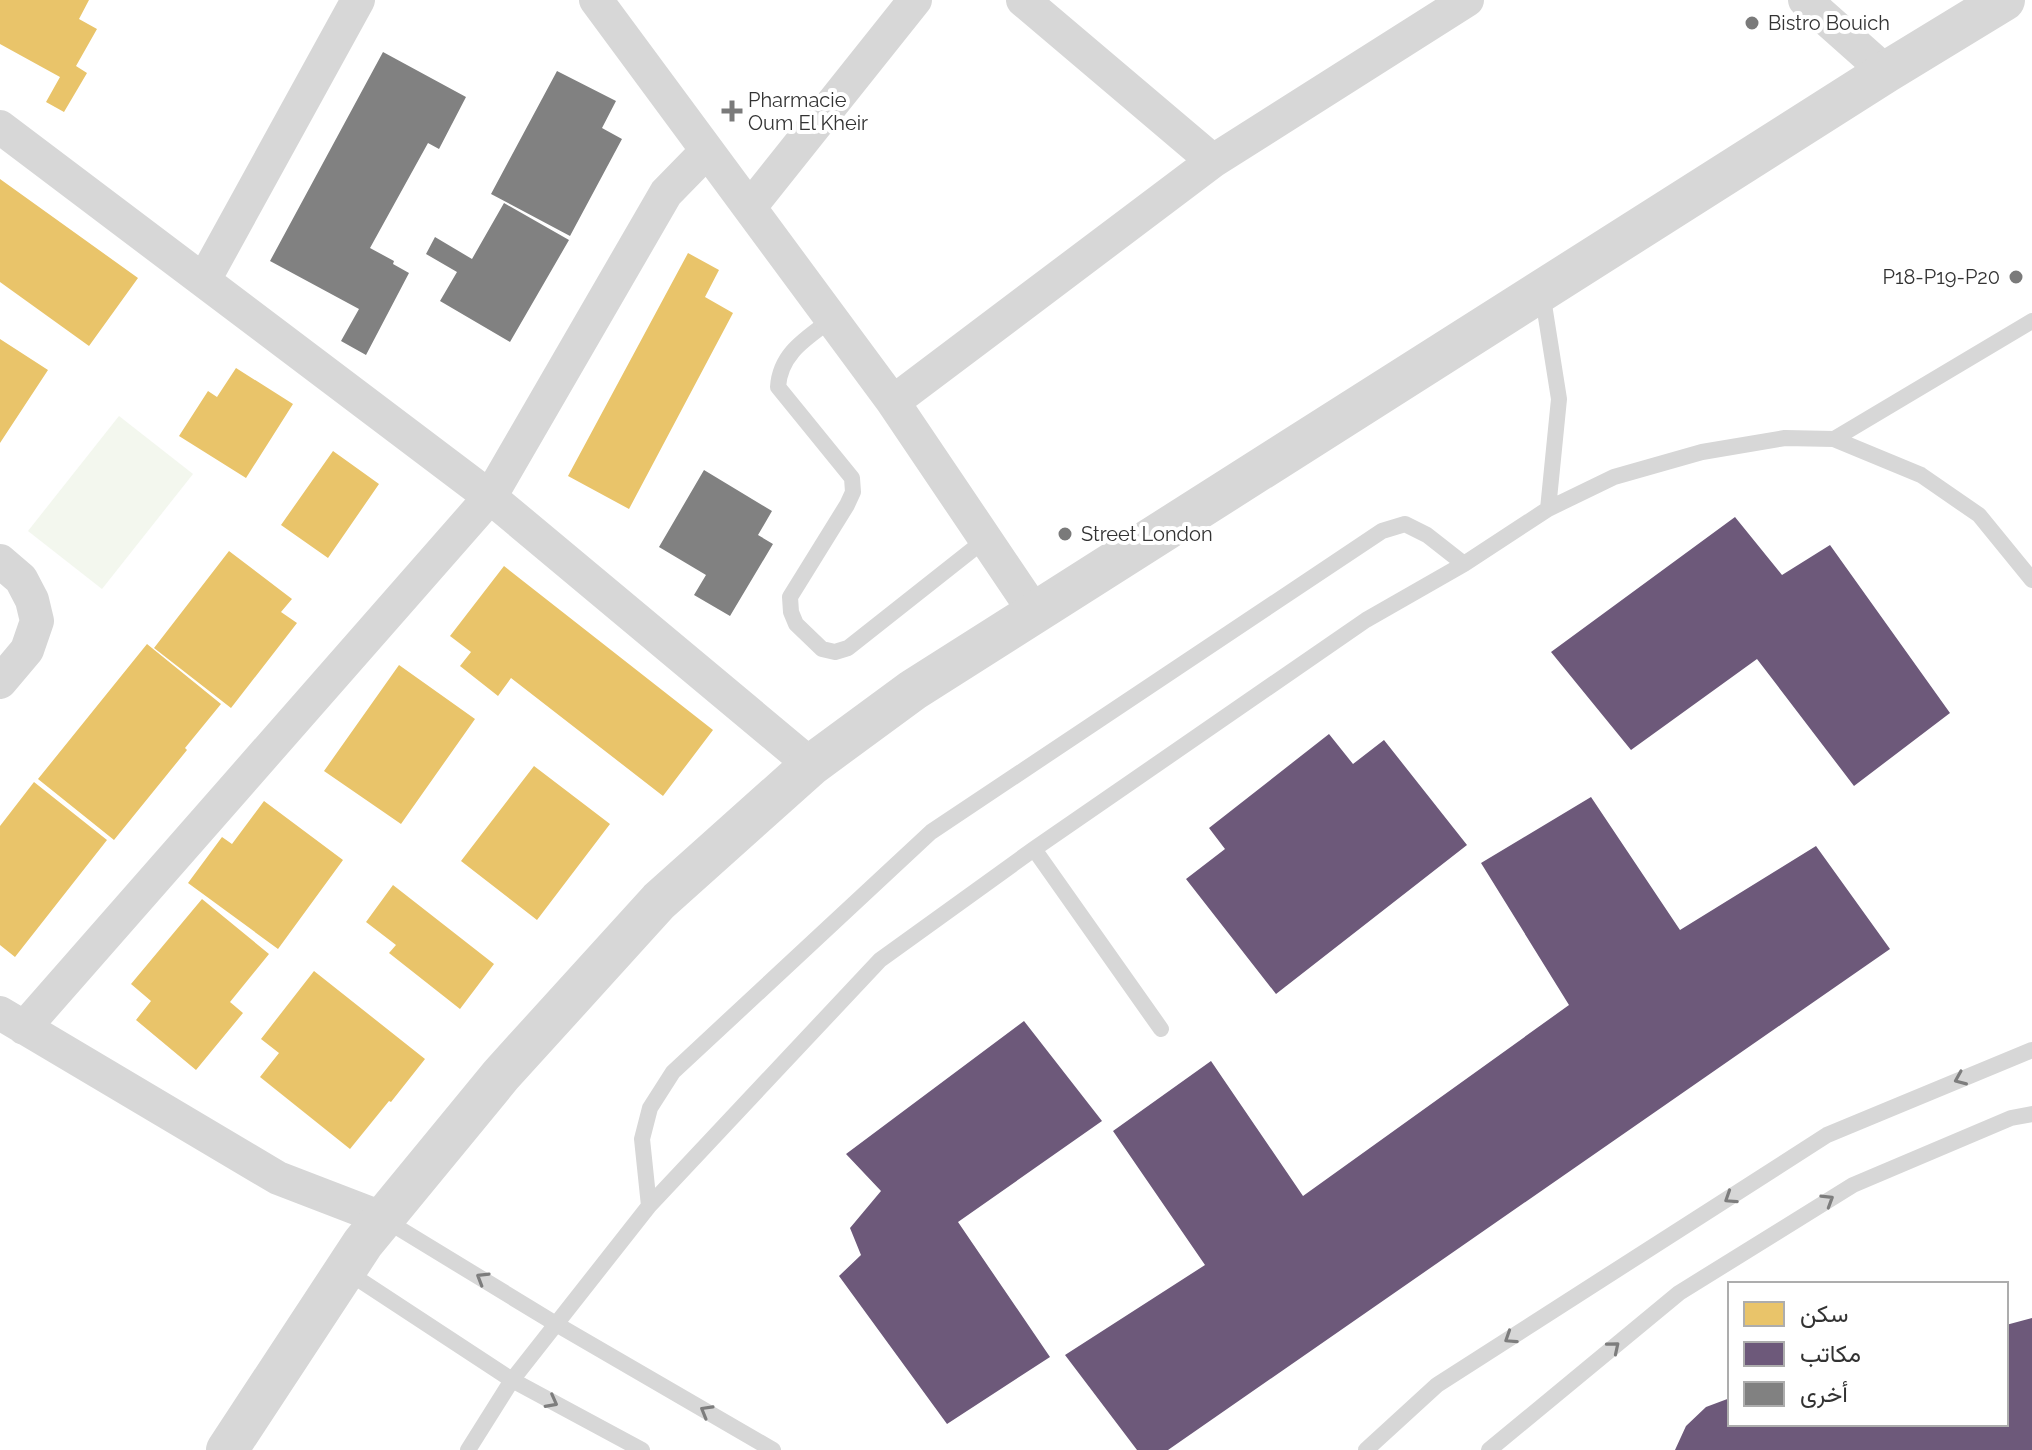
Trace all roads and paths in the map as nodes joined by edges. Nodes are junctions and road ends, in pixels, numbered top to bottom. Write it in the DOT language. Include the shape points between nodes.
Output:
graph roads {
  1 [pos="358,0"];
  2 [pos="596,0"];
  3 [pos="915,0"];
  4 [pos="1023,0"];
  5 [pos="1805,0"];
  6 [pos="2004,0"];
  7 [pos="1455,3"];
  8 [pos="1886,72"];
  9 [pos="0,127"];
  10 [pos="707,151"];
  11 [pos="1213,161"];
  12 [pos="750,207"];
  13 [pos="204,280"];
  14 [pos="1542,291"];
  15 [pos="832,319"];
  16 [pos="2032,321"];
  17 [pos="893,402"];
  18 [pos="1834,439"];
  19 [pos="490,497"];
  20 [pos="1548,509"];
  21 [pos="986,539"];
  22 [pos="0,561"];
  23 [pos="1464,564"];
  24 [pos="2032,580"];
  25 [pos="1036,614"];
  26 [pos="0,682"];
  27 [pos="811,765"];
  28 [pos="1034,849"];
  29 [pos="12,1021"];
  30 [pos="1161,1029"];
  31 [pos="2032,1050"];
  32 [pos="2032,1114"];
  33 [pos="649,1206"];
  34 [pos="382,1218"];
  35 [pos="345,1270"];
  36 [pos="556,1324"];
  37 [pos="512,1380"];
  38 [pos="227,1450"];
  39 [pos="468,1450"];
  40 [pos="642,1450"];
  41 [pos="773,1450"];
  42 [pos="1366,1450"];
  43 [pos="1489,1450"];
  1 -- 13 [label="street"];
  2 -- 10 [label="street"];
  3 -- 12 [label="street"];
  4 -- 11 [label="street"];
  5 -- 8 [label="street"];
  6 -- 8 [label="street"];
  7 -- 11 [label="street"];
  8 -- 14 [label="street"];
  9 -- 13 [label="street"];
  10 -- 12 [label="street"];
  10 -- 19 [label="street" via="666,193"];
  11 -- 17 [label="street"];
  12 -- 15 [label="street"];
  13 -- 19 [label="street"];
  14 -- 20 [label="lane" via="1559,399"];
  14 -- 25 [label="street"];
  15 -- 17 [label="street"];
  15 -- 21 [label="lane" via="798,345 779,371 778,387 852,478 853,492 790,597 796,624 822,649 848,648"];
  16 -- 18 [label="lane"];
  17 -- 21 [label="street"];
  18 -- 20 [label="lane" via="1785,438 1702,452 1614,477"];
  18 -- 24 [label="lane" via="1921,475 1979,515"];
  19 -- 27 [label="street"];
  19 -- 29 [label="street"];
  20 -- 23 [label="lane"];
  21 -- 25 [label="street"];
  22 -- 26 [label="street" via="21,579 37,621 27,650"];
  23 -- 28 [label="lane" via="1366,620"];
  23 -- 33 [label="lane" via="1405,524 1382,531 931,832 673,1072 650,1108 642,1139"];
  25 -- 27 [label="street" via="913,690"];
  27 -- 34 [label="street" via="659,901 501,1075"];
  28 -- 30 [label="lane"];
  28 -- 33 [label="lane" via="880,960"];
  29 -- 34 [label="street" via="278,1178"];
  31 -- 42 [label="lane, one-way" via="1827,1135 1437,1385"];
  43 -- 32 [label="lane, one-way" via="1679,1293 1853,1185 2011,1118"];
  33 -- 36 [label="lane"];
  34 -- 35 [label="street"];
  36 -- 34 [label="lane, one-way"];
  35 -- 37 [label="lane"];
  35 -- 38 [label="street"];
  36 -- 37 [label="lane"];
  41 -- 36 [label="lane, one-way"];
  37 -- 39 [label="lane"];
  37 -- 40 [label="lane, one-way"];
}
